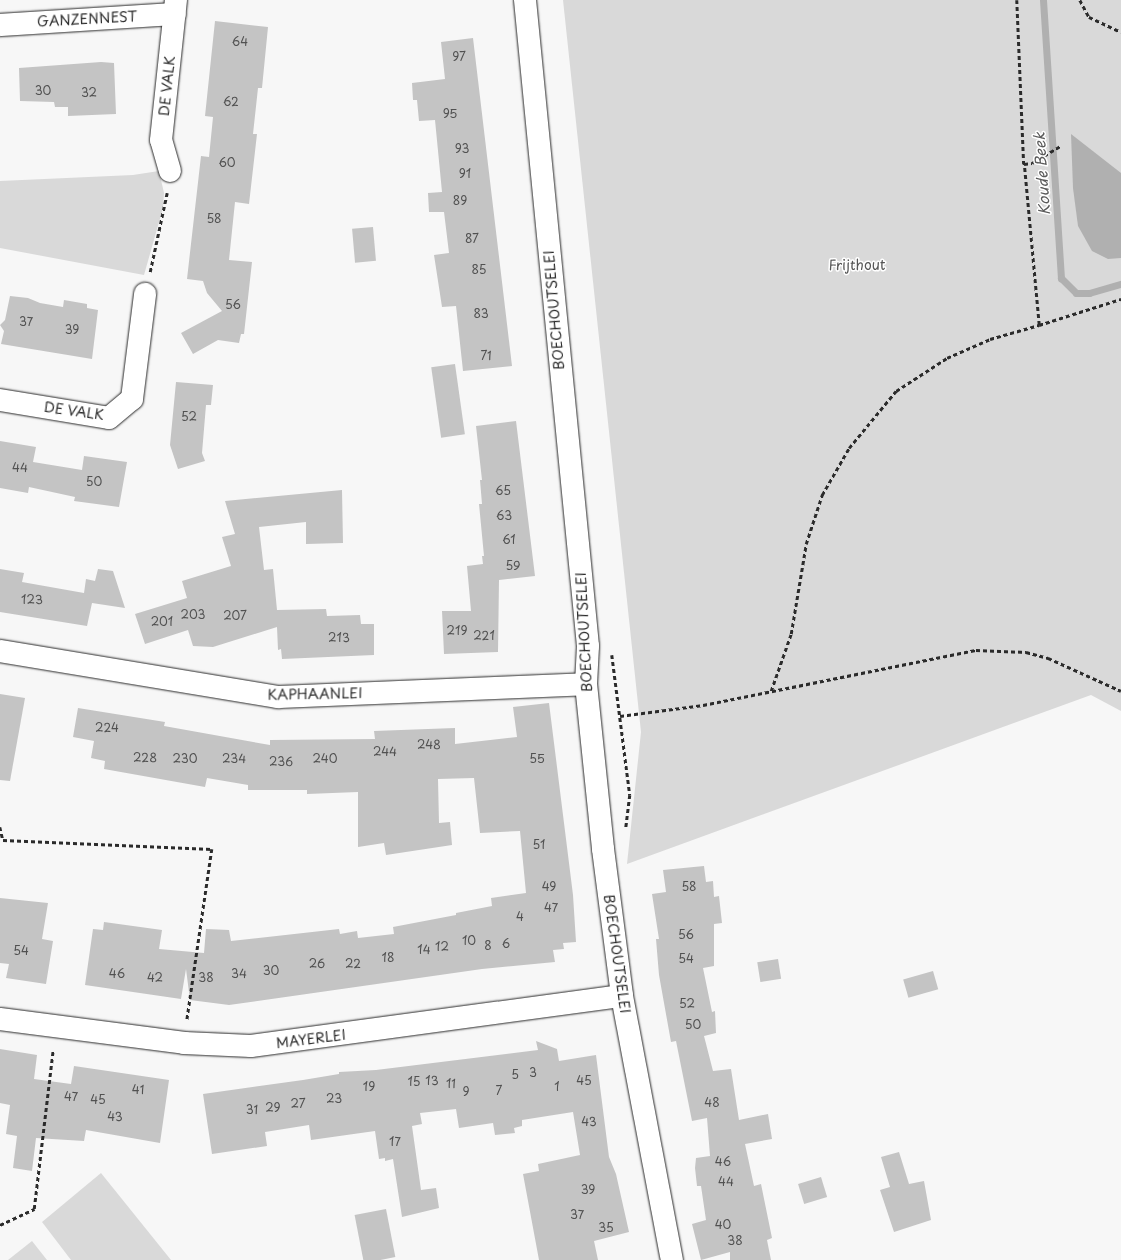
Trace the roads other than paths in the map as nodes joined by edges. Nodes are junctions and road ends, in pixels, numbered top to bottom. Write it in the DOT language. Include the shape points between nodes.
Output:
graph roads {
  1 [pos="526,0"];
  2 [pos="176,7"];
  3 [pos="0,25"];
  4 [pos="170,171"];
  5 [pos="145,294"];
  6 [pos="0,400"];
  7 [pos="0,651"];
  8 [pos="586,684"];
  9 [pos="622,996"];
  10 [pos="0,1019"];
  11 [pos="672,1260"];
  1 -- 8 [label="street, BOECHOUTSELEI" via="587,638"];
  2 -- 3 [label="street, GANZENNEST"];
  2 -- 4 [label="street, DE VALK" via="161,140"];
  5 -- 6 [label="street, DE VALK" via="132,398 109,418"];
  7 -- 8 [label="street, KAPHAANLEI" via="278,697"];
  8 -- 9 [label="street, BOECHOUTSELEI"];
  9 -- 10 [label="street, MAYERLEI" via="251,1046 184,1043"];
  9 -- 11 [label="street, BOECHOUTSELEI"];
}
